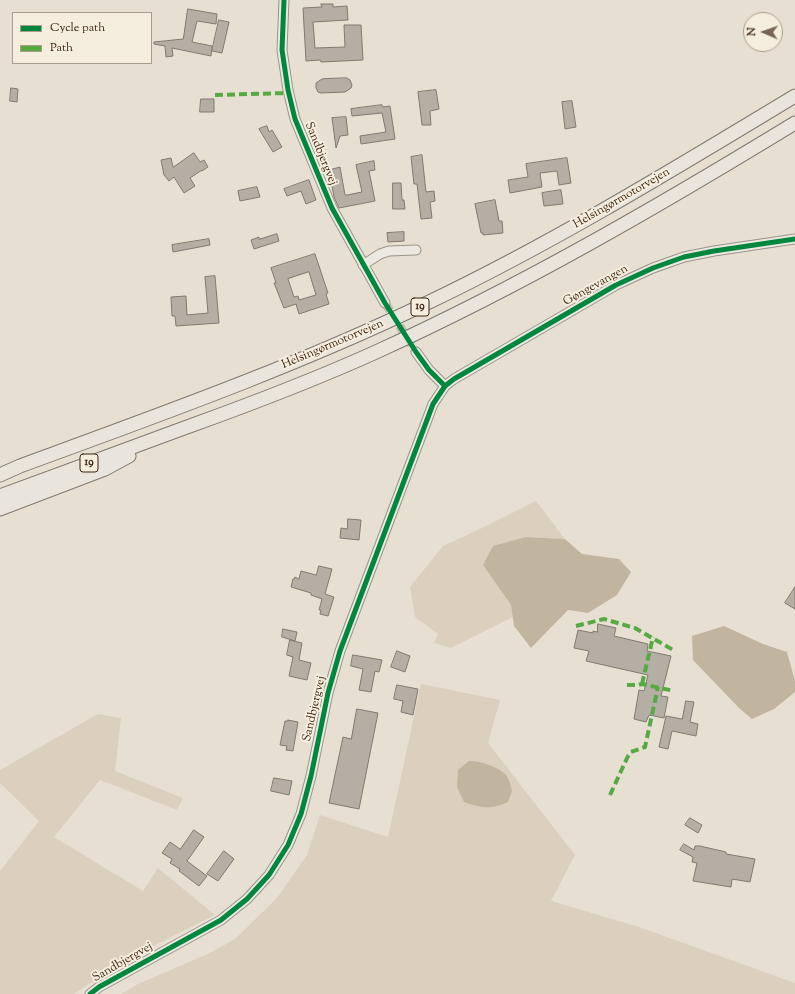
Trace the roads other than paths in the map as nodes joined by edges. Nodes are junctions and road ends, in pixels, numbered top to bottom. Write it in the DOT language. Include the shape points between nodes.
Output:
graph roads {
  1 [pos="284,0"];
  2 [pos="795,96"];
  3 [pos="795,123"];
  4 [pos="795,238"];
  5 [pos="416,250"];
  6 [pos="363,265"];
  7 [pos="384,303"];
  8 [pos="416,352"];
  9 [pos="445,386"];
  10 [pos="178,430"];
  11 [pos="20,466"];
  12 [pos="0,469"];
  13 [pos="0,475"];
  14 [pos="0,496"];
  15 [pos="0,509"];
  16 [pos="90,994"];
  1 -- 6 [label="street, Sandbjergvej" via="282,50 295,119 332,208"];
  2 -- 11 [label="highway, Helsingørmotorvejen / 19" via="596,215 426,304 246,382"];
  3 -- 10 [label="highway, Helsingørmotorvejen / 19" via="656,206 531,276 441,322 291,389"];
  4 -- 9 [label="street, Gøngevangen" via="684,257 653,268 616,285"];
  5 -- 6 [label="street" via="389,251"];
  6 -- 7 [label="street, Sandbjergvej"];
  8 -- 9 [label="street"];
  9 -- 16 [label="street, Sandbjergvej" via="433,404 340,651 301,814 288,845 269,876 247,899 221,920"];
  10 -- 14 [label="highway, Helsingørmotorvejen / 19"];
  10 -- 15 [label="highway" via="105,469"];
  11 -- 12 [label="highway"];
  11 -- 13 [label="highway, Helsingørmotorvejen / 19"];
}
